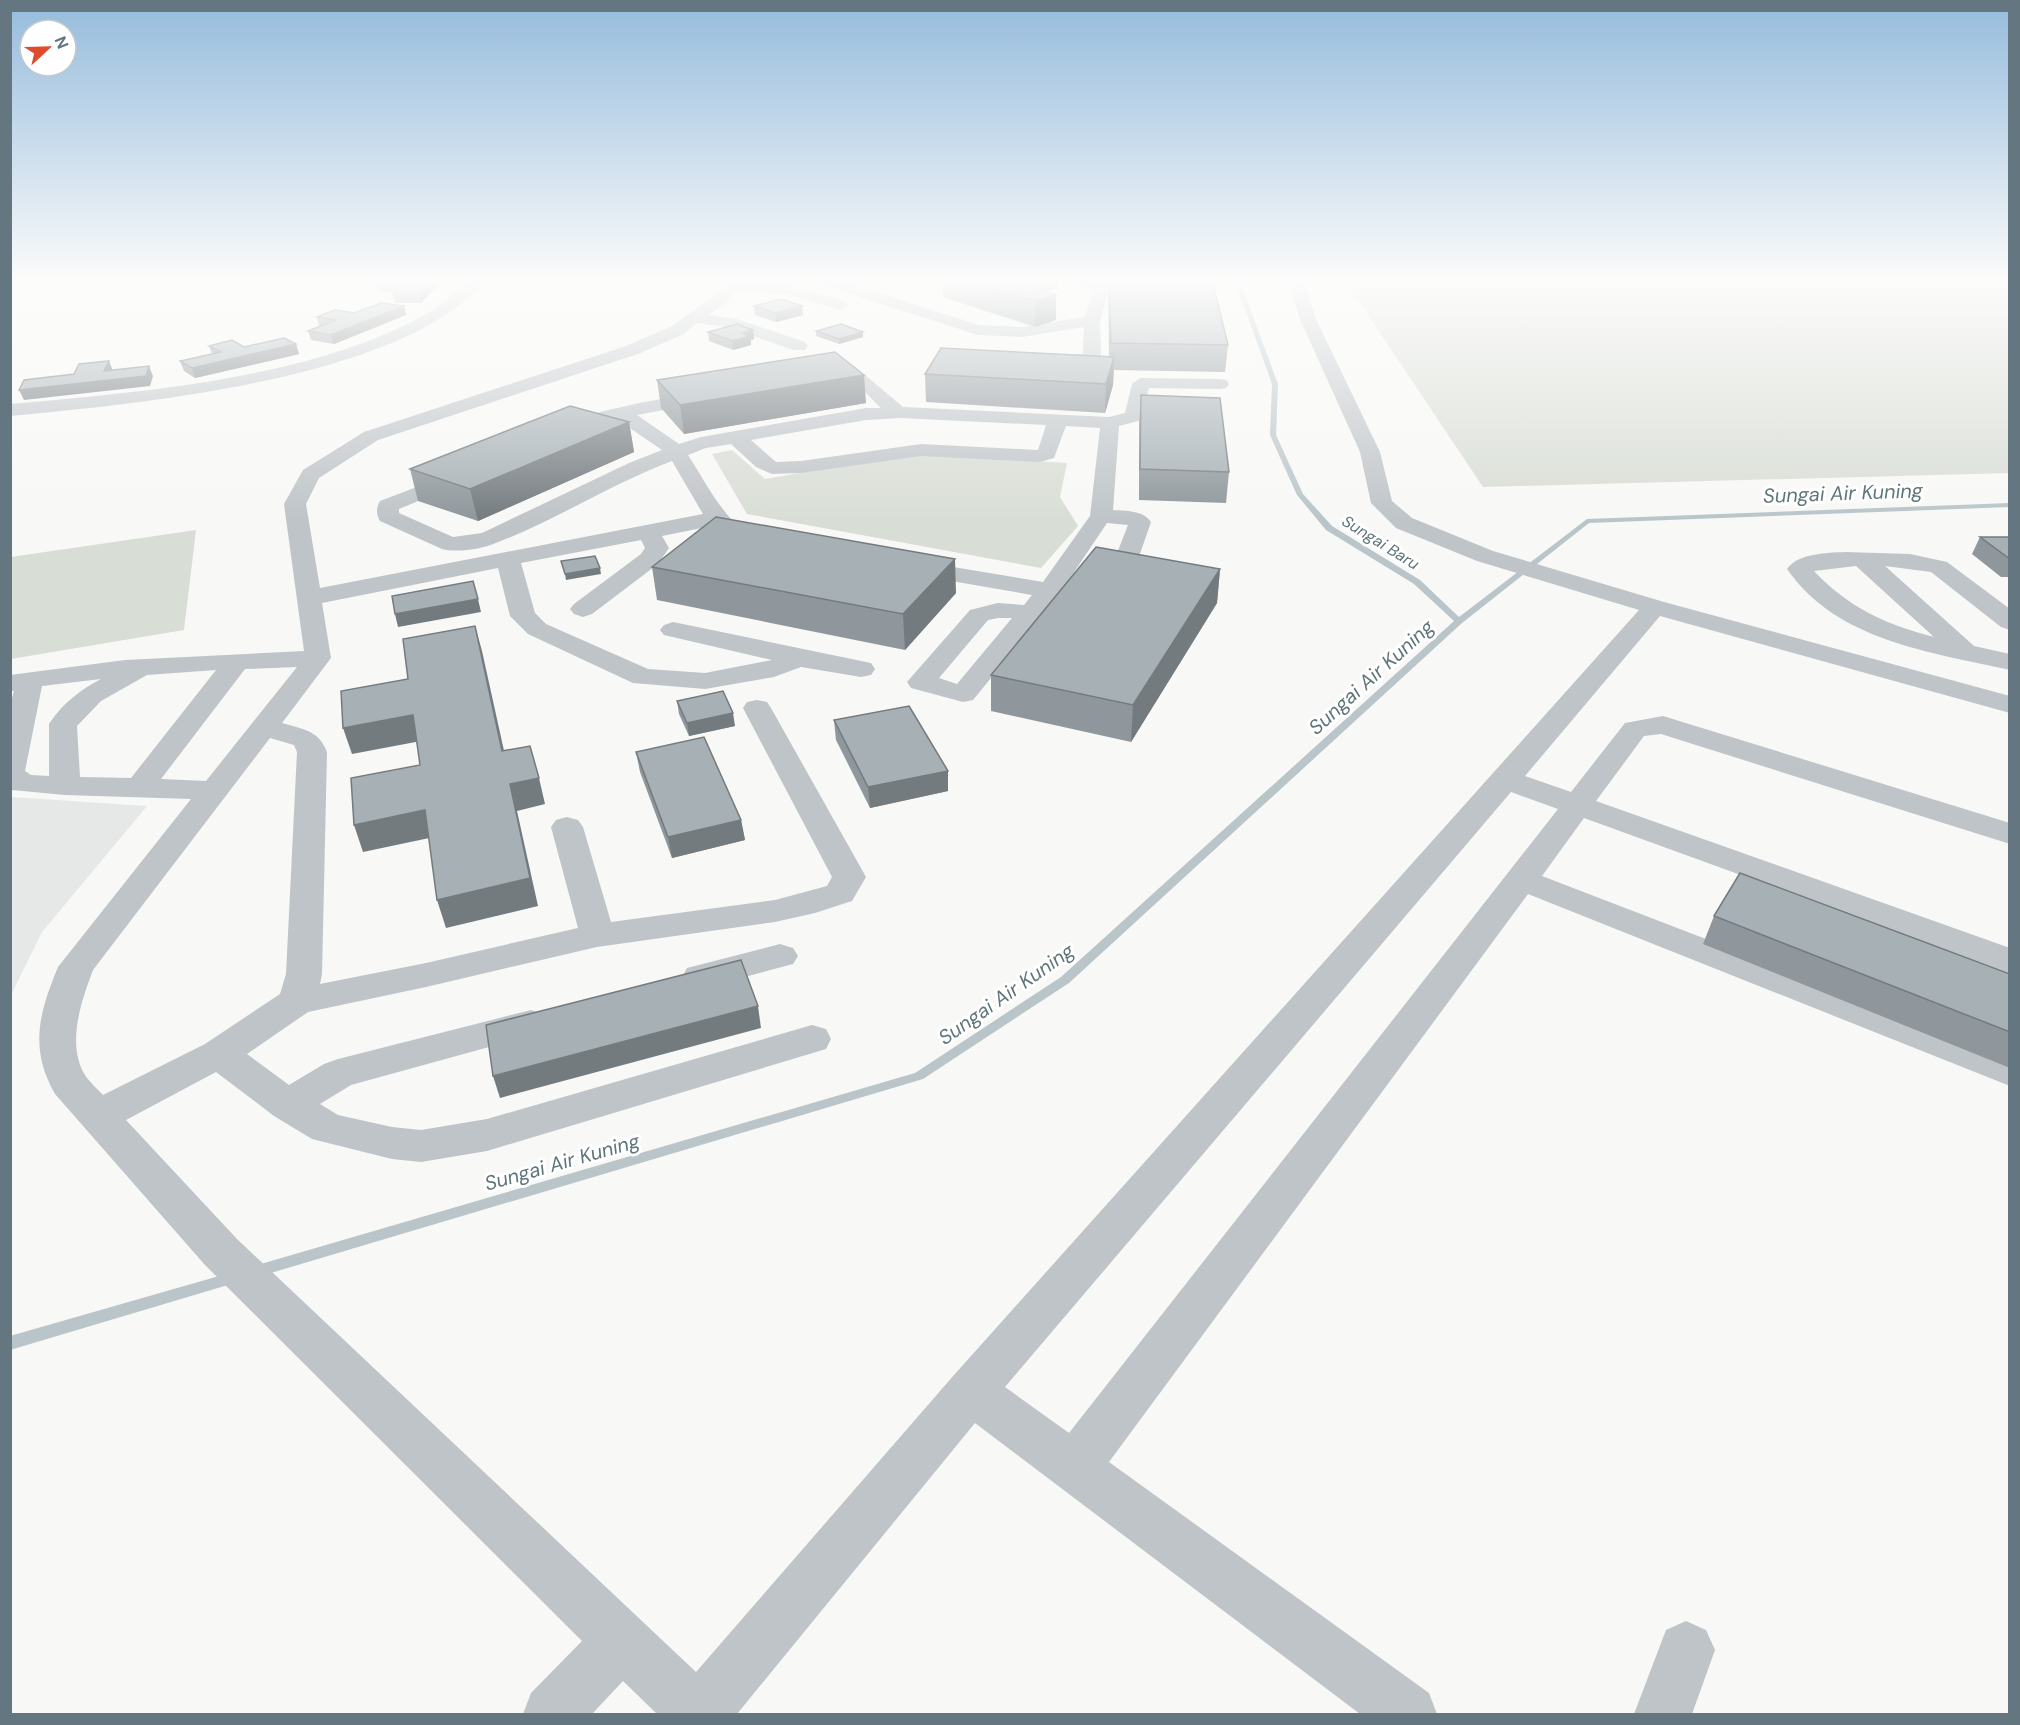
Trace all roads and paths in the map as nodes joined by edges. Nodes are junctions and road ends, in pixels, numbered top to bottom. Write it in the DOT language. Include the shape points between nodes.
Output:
graph roads {
  1 [pos="324,360"];
  2 [pos="603,360"];
  3 [pos="1326,360"];
  4 [pos="810,378"];
  5 [pos="1191,383"];
  6 [pos="1220,384"];
  7 [pos="721,394"];
  8 [pos="10,410"];
  9 [pos="899,412"];
  10 [pos="621,413"];
  11 [pos="1137,414"];
  12 [pos="1110,423"];
  13 [pos="1056,428"];
  14 [pos="885,432"];
  15 [pos="736,437"];
  16 [pos="545,440"];
  17 [pos="786,448"];
  18 [pos="676,451"];
  19 [pos="752,453"];
  20 [pos="472,471"];
  21 [pos="1101,516"];
  22 [pos="717,518"];
  23 [pos="648,531"];
  24 [pos="780,545"];
  25 [pos="508,559"];
  26 [pos="1864,560"];
  27 [pos="885,563"];
  28 [pos="1063,571"];
  29 [pos="1048,591"];
  30 [pos="309,598"];
  31 [pos="1655,607"];
  32 [pos="583,609"];
  33 [pos="1029,614"];
  34 [pos="2010,622"];
  35 [pos="673,630"];
  36 [pos="1965,651"];
  37 [pos="318,658"];
  38 [pos="798,658"];
  39 [pos="237,661"];
  40 [pos="2010,662"];
  41 [pos="147,665"];
  42 [pos="861,669"];
  43 [pos="20,682"];
  44 [pos="2010,705"];
  45 [pos="757,708"];
  46 [pos="263,728"];
  47 [pos="11,770"];
  48 [pos="1505,779"];
  49 [pos="65,786"];
  50 [pos="139,788"];
  51 [pos="214,790"];
  52 [pos="1578,806"];
  53 [pos="567,826"];
  54 [pos="2010,834"];
  55 [pos="1522,880"];
  56 [pos="597,935"];
  57 [pos="780,956"];
  58 [pos="2010,961"];
  59 [pos="667,986"];
  60 [pos="297,1001"];
  61 [pos="565,1014"];
  62 [pos="812,1039"];
  63 [pos="219,1054"];
  64 [pos="2010,1072"];
  65 [pos="288,1105"];
  66 [pos="98,1116"];
  67 [pos="971,1391"];
  68 [pos="1074,1467"];
  69 [pos="623,1640"];
  70 [pos="1686,1650"];
  71 [pos="552,1714"];
  72 [pos="699,1714"];
  73 [pos="1408,1714"];
  74 [pos="1663,1714"];
  1 -- 8 [label="lane" via="155,395"];
  2 -- 30 [label="lane" via="371,436 310,474 295,504"];
  3 -- 31 [label="lane" via="1370,452 1382,503 1404,523 1485,556"];
  4 -- 9 [label="lane" via="851,374"];
  5 -- 6 [label="lane"];
  5 -- 11 [label="lane" via="1184,412"];
  5 -- 11 [label="lane" via="1142,384 1132,409"];
  7 -- 10 [label="lane"];
  9 -- 13 [label="lane"];
  9 -- 15 [label="lane" via="866,414"];
  10 -- 16 [label="lane"];
  10 -- 18 [label="lane"];
  11 -- 12 [label="lane"];
  12 -- 13 [label="lane"];
  12 -- 21 [label="lane"];
  13 -- 14 [label="lane"];
  13 -- 19 [label="lane" via="1047,454 1040,456 921,450 772,468"];
  15 -- 18 [label="lane"];
  15 -- 19 [label="lane"];
  17 -- 19 [label="lane"];
  18 -- 20 [label="lane" via="487,539 450,544 388,516 388,506"];
  18 -- 22 [label="lane"];
  21 -- 28 [label="lane"];
  21 -- 28 [label="lane" via="1140,522 1122,571"];
  22 -- 23 [label="lane"];
  22 -- 24 [label="lane" via="732,533"];
  23 -- 25 [label="lane"];
  23 -- 32 [label="lane" via="657,548 650,559"];
  25 -- 30 [label="lane"];
  25 -- 38 [label="lane" via="523,616 537,629 644,677 705,681 774,669"];
  26 -- 34 [label="lane" via="1911,559 1930,563"];
  26 -- 36 [label="lane"];
  26 -- 36 [label="lane" via="1823,560 1805,563 1799,569 1829,599 1866,622"];
  27 -- 29 [label="lane"];
  28 -- 29 [label="lane"];
  29 -- 33 [label="lane"];
  30 -- 37 [label="lane"];
  31 -- 44 [label="lane"];
  31 -- 48 [label="lane"];
  35 -- 38 [label="lane"];
  36 -- 40 [label="lane"];
  37 -- 39 [label="lane"];
  37 -- 46 [label="lane"];
  38 -- 42 [label="lane"];
  39 -- 41 [label="lane"];
  39 -- 50 [label="lane"];
  41 -- 43 [label="lane"];
  41 -- 49 [label="lane" via="91,695 63,724"];
  43 -- 47 [label="lane"];
  45 -- 56 [label="lane" via="849,877 840,892 827,899 775,911"];
  46 -- 51 [label="lane"];
  46 -- 60 [label="lane" via="304,740 312,752 304,974"];
  47 -- 49 [label="lane" via="23,784"];
  48 -- 52 [label="lane"];
  48 -- 67 [label="lane"];
  49 -- 50 [label="lane"];
  50 -- 51 [label="lane"];
  51 -- 66 [label="lane" via="76,967 58,1014 58,1056 69,1084"];
  52 -- 54 [label="lane" via="1635,729 1663,725"];
  52 -- 55 [label="lane"];
  52 -- 58 [label="lane"];
  53 -- 56 [label="lane"];
  55 -- 64 [label="lane"];
  55 -- 68 [label="lane"];
  56 -- 60 [label="lane"];
  57 -- 59 [label="lane"];
  60 -- 63 [label="lane"];
  61 -- 65 [label="lane" via="338,1074"];
  62 -- 65 [label="lane" via="487,1135 421,1146 327,1128"];
  63 -- 65 [label="lane"];
  63 -- 66 [label="lane"];
  66 -- 69 [label="lane" via="221,1252"];
  67 -- 68 [label="lane"];
  67 -- 72 [label="lane"];
  68 -- 73 [label="lane"];
  69 -- 71 [label="lane"];
  69 -- 72 [label="lane"];
  70 -- 74 [label="lane"];
}
